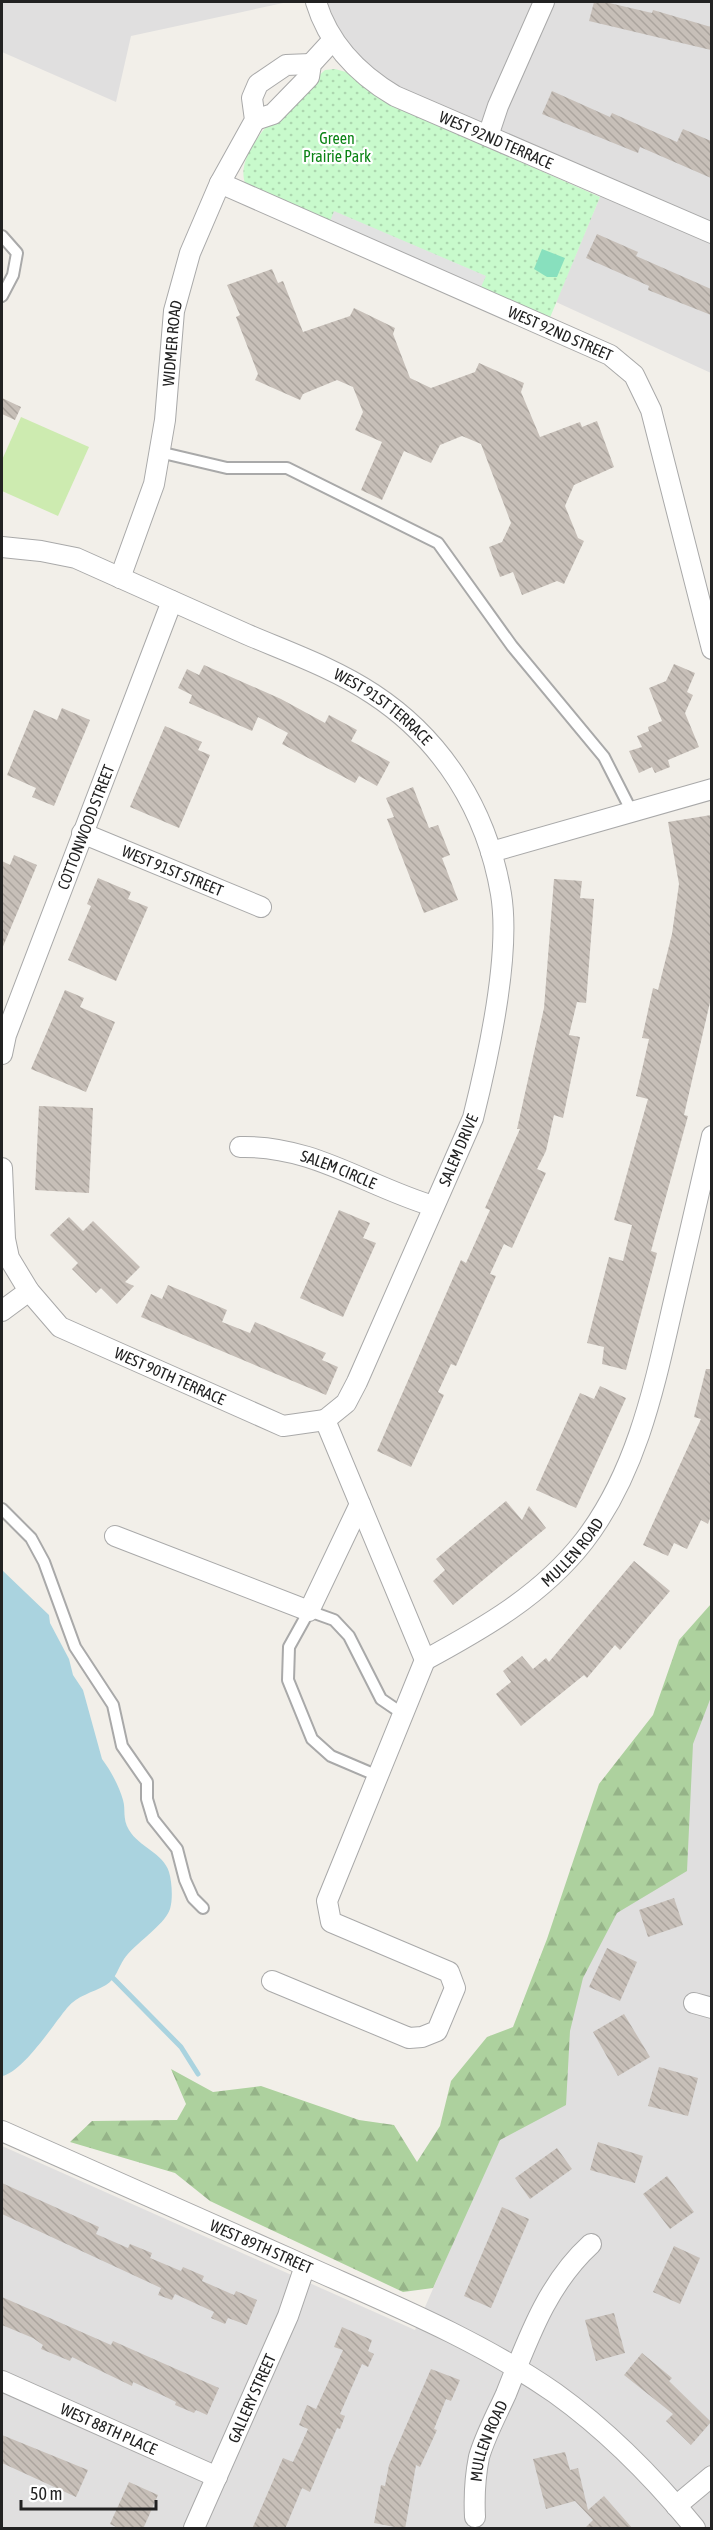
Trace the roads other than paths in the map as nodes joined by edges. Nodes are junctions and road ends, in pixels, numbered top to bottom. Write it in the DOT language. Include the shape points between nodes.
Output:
graph roads {
  1 [pos="316,2"];
  2 [pos="544,2"];
  3 [pos="333,40"];
  4 [pos="311,64"];
  5 [pos="255,120"];
  6 [pos="488,136"];
  7 [pos="220,183"];
  8 [pos="711,233"];
  9 [pos="2,236"];
  10 [pos="2,296"];
  11 [pos="159,452"];
  12 [pos="2,547"];
  13 [pos="120,578"];
  14 [pos="172,601"];
  15 [pos="711,649"];
  16 [pos="711,789"];
  17 [pos="632,812"];
  18 [pos="82,833"];
  19 [pos="491,852"];
  20 [pos="261,907"];
  21 [pos="2,1054"];
  22 [pos="711,1136"];
  23 [pos="240,1147"];
  24 [pos="2,1168"];
  25 [pos="433,1206"];
  26 [pos="29,1291"];
  27 [pos="2,1311"];
  28 [pos="325,1420"];
  29 [pos="360,1504"];
  30 [pos="2,1509"];
  31 [pos="115,1536"];
  32 [pos="309,1611"];
  33 [pos="425,1660"];
  34 [pos="403,1714"];
  35 [pos="378,1776"];
  36 [pos="204,1908"];
  37 [pos="272,1981"];
  38 [pos="2,2131"];
  39 [pos="591,2244"];
  40 [pos="305,2266"];
  41 [pos="516,2368"];
  42 [pos="2,2381"];
  43 [pos="711,2476"];
  44 [pos="217,2477"];
  45 [pos="676,2506"];
  46 [pos="475,2517"];
  47 [pos="195,2529"];
  48 [pos="695,2529"];
  1 -- 3 [label="street, WEST 92ND TERRACE"];
  2 -- 6 [label="street"];
  3 -- 4 [label="street"];
  3 -- 6 [label="street, WEST 92ND TERRACE" via="351,64 395,96"];
  4 -- 5 [label="street" via="309,77 273,114"];
  4 -- 5 [label="street, WIDMER ROAD" via="286,65 258,84 252,98"];
  5 -- 7 [label="street, WIDMER ROAD"];
  6 -- 8 [label="street, WEST 92ND TERRACE"];
  7 -- 11 [label="street, WIDMER ROAD" via="190,253 174,311"];
  7 -- 15 [label="street, WEST 92ND STREET" via="610,355 634,375 651,410"];
  9 -- 10 [label="lane" via="17,253"];
  11 -- 13 [label="street, WIDMER ROAD" via="154,484"];
  11 -- 17 [label="lane" via="227,468 287,468 438,543 512,646 604,758"];
  12 -- 13 [label="street, WEST 91ST TERRACE" via="75,558"];
  13 -- 14 [label="street, WEST 91ST TERRACE"];
  14 -- 18 [label="street, COTTONWOOD STREET"];
  14 -- 19 [label="street, WEST 91ST TERRACE" via="321,667 372,693 409,721 451,767 475,807"];
  16 -- 17 [label="street"];
  17 -- 19 [label="street"];
  18 -- 20 [label="street, WEST 91ST STREET"];
  18 -- 21 [label="street, COTTONWOOD STREET"];
  19 -- 25 [label="street, SALEM DRIVE" via="501,894 503,948 489,1038 473,1118"];
  22 -- 33 [label="street, MULLEN ROAD" via="659,1365 621,1485 583,1542 543,1584 494,1622"];
  23 -- 25 [label="street, SALEM CIRCLE" via="264,1146 300,1153"];
  24 -- 26 [label="street" via="9,1258"];
  25 -- 28 [label="street, SALEM DRIVE" via="357,1382 346,1402"];
  26 -- 27 [label="street"];
  26 -- 28 [label="street, WEST 90TH TERRACE" via="60,1327 255,1415 283,1426"];
  28 -- 29 [label="street"];
  29 -- 32 [label="street"];
  29 -- 33 [label="street"];
  30 -- 36 [label="lane" via="31,1538 44,1562 75,1647 113,1705 122,1746 147,1782 153,1819 177,1849 193,1898"];
  31 -- 32 [label="street"];
  32 -- 34 [label="lane" via="334,1620 349,1636 381,1699"];
  32 -- 35 [label="lane" via="289,1647 288,1680 312,1739 331,1756"];
  33 -- 34 [label="street"];
  34 -- 35 [label="street"];
  35 -- 37 [label="street" via="327,1901 331,1922 449,1972 455,1988 437,2031 409,2038"];
  38 -- 40 [label="street, WEST 89TH STREET"];
  39 -- 41 [label="street" via="554,2286"];
  40 -- 41 [label="street, WEST 89TH STREET" via="405,2311"];
  40 -- 44 [label="street, GALLERY STREET" via="288,2316"];
  41 -- 45 [label="street, WEST 89TH STREET" via="603,2431"];
  41 -- 46 [label="street, MULLEN ROAD" via="480,2456"];
  42 -- 44 [label="street, WEST 88TH PLACE"];
  43 -- 45 [label="street"];
  44 -- 47 [label="street, GALLERY STREET"];
  45 -- 48 [label="street, WEST 89TH STREET"];
}
